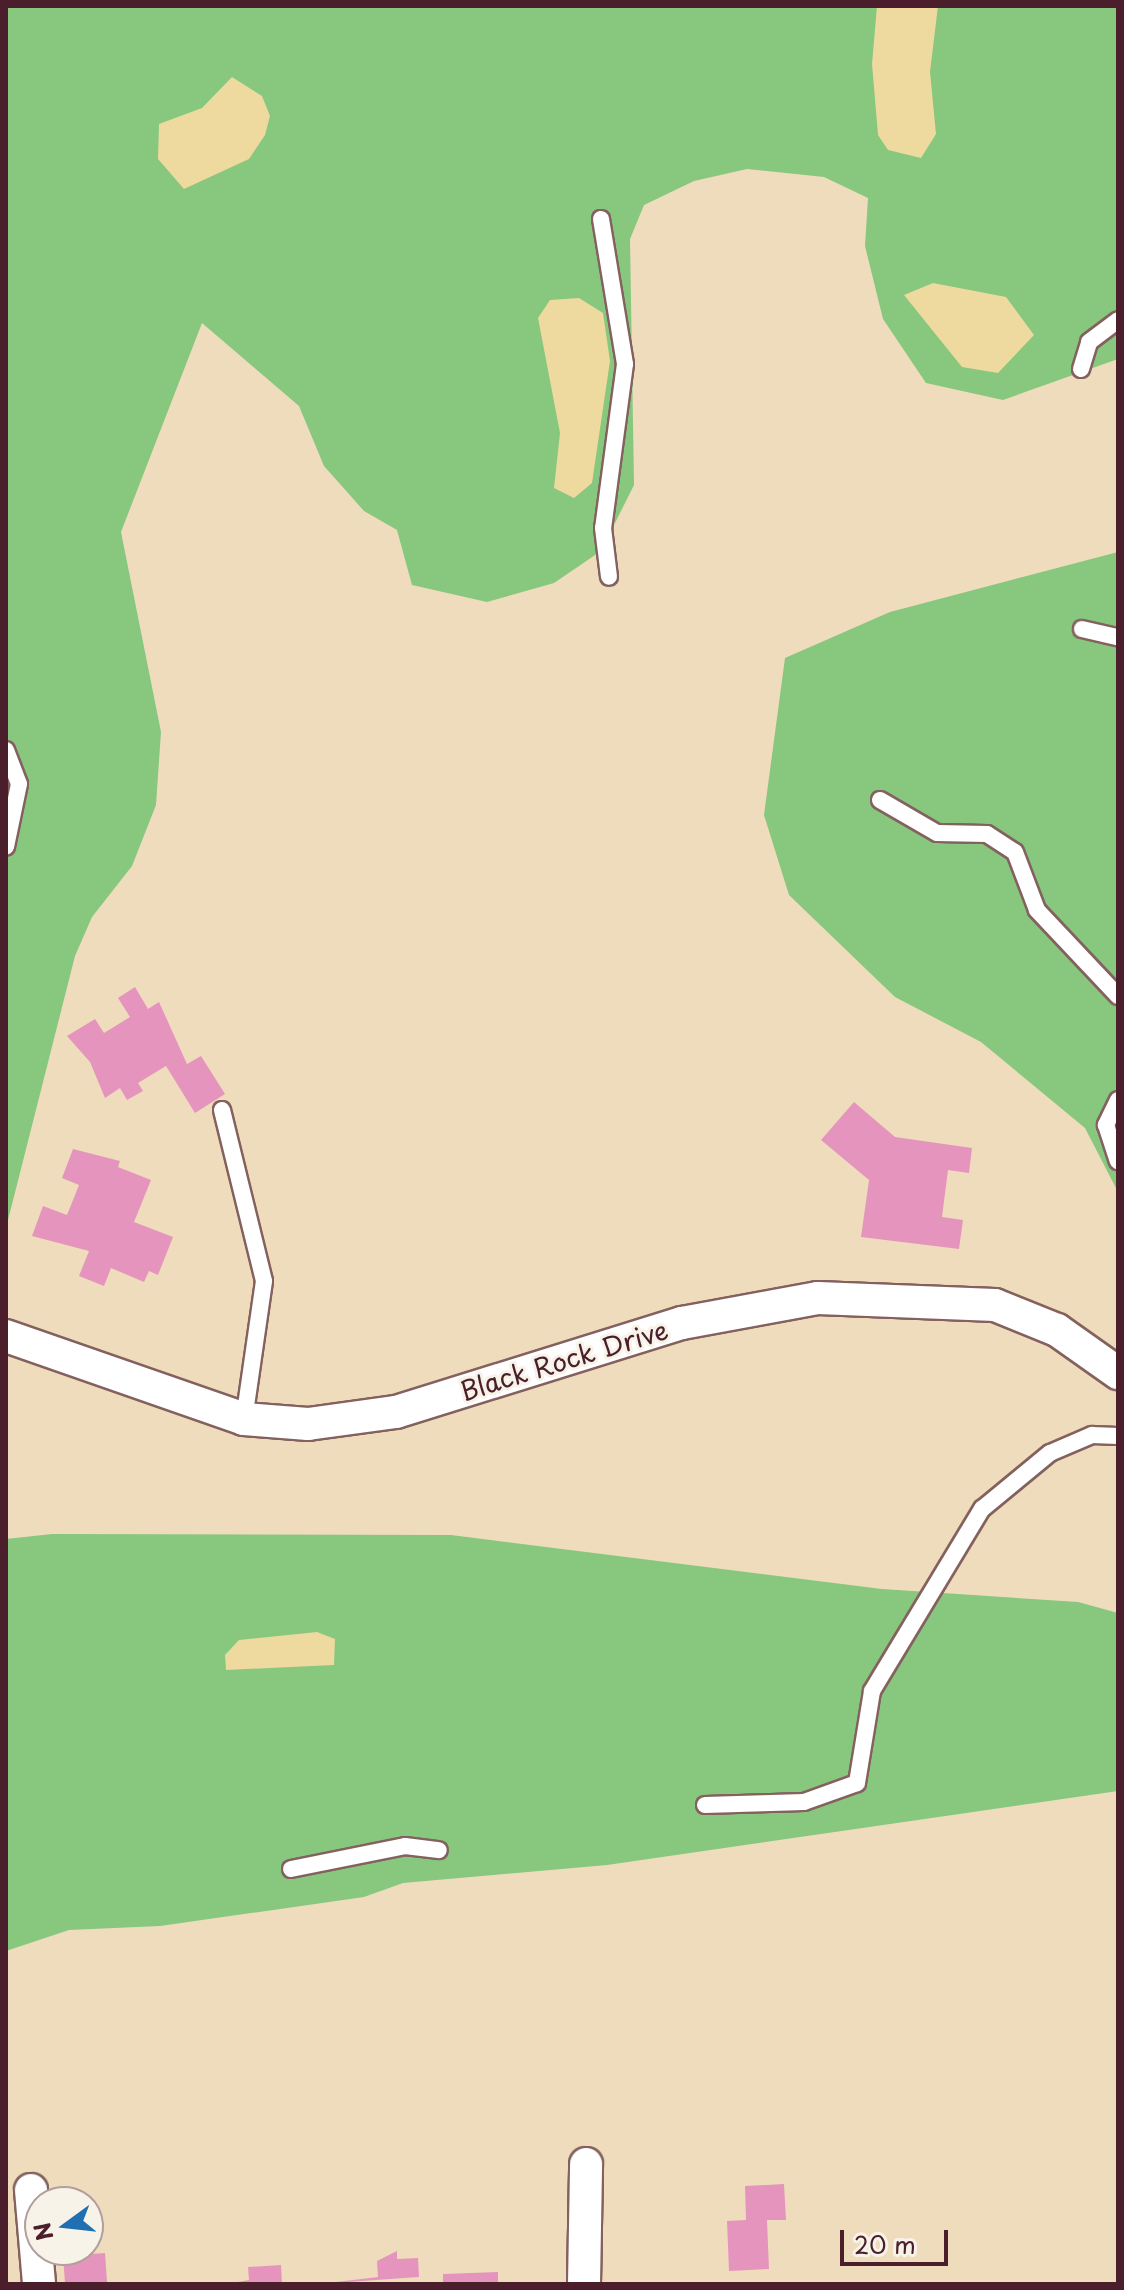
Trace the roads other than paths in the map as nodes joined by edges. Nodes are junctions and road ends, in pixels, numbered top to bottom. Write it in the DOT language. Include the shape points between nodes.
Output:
graph roads {
  1 [pos="601,219"];
  2 [pos="1118,320"];
  3 [pos="1081,369"];
  4 [pos="609,577"];
  5 [pos="1082,629"];
  6 [pos="1118,637"];
  7 [pos="6,750"];
  8 [pos="880,800"];
  9 [pos="6,847"];
  10 [pos="1118,996"];
  11 [pos="1118,1100"];
  12 [pos="222,1110"];
  13 [pos="1118,1161"];
  14 [pos="6,1336"];
  15 [pos="1118,1373"];
  16 [pos="244,1419"];
  17 [pos="1118,1436"];
  18 [pos="705,1805"];
  19 [pos="439,1850"];
  20 [pos="291,1869"];
  21 [pos="586,2164"];
  22 [pos="584,2284"];
  1 -- 4 [label="lane" via="625,364 603,528"];
  2 -- 3 [label="lane" via="1089,342"];
  5 -- 6 [label="lane"];
  7 -- 9 [label="lane" via="19,784"];
  8 -- 10 [label="lane" via="937,833 987,834 1015,852 1037,910"];
  11 -- 13 [label="lane" via="1106,1125"];
  12 -- 16 [label="lane" via="264,1281"];
  14 -- 16 [label="street, Black Rock Drive"];
  15 -- 16 [label="street, Black Rock Drive" via="1057,1330 995,1305 818,1298 682,1323 351,1422"];
  17 -- 18 [label="lane" via="1092,1435 1050,1453 982,1509 872,1691 857,1783 804,1802"];
  19 -- 20 [label="lane" via="405,1846"];
  21 -- 22 [label="street"];
}
